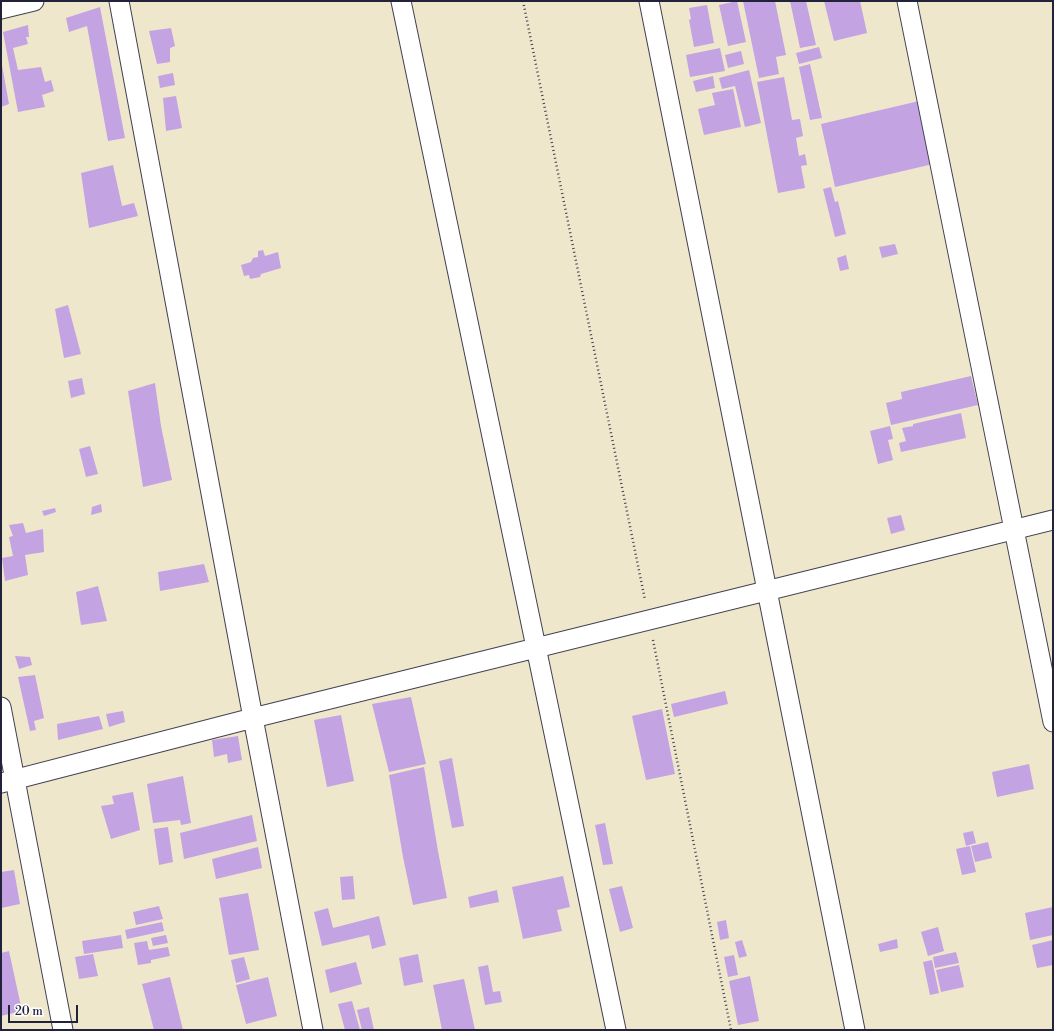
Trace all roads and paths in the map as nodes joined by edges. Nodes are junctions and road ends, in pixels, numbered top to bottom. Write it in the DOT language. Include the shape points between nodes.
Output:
graph roads {
  1 [pos="34,1"];
  2 [pos="119,1"];
  3 [pos="400,1"];
  4 [pos="523,1"];
  5 [pos="649,1"];
  6 [pos="907,1"];
  7 [pos="1,9"];
  8 [pos="1053,520"];
  9 [pos="1014,529"];
  10 [pos="767,591"];
  11 [pos="650,620"];
  12 [pos="536,648"];
  13 [pos="1,707"];
  14 [pos="253,718"];
  15 [pos="1053,722"];
  16 [pos="8,781"];
  17 [pos="63,1030"];
  18 [pos="313,1030"];
  19 [pos="616,1030"];
  20 [pos="731,1030"];
  21 [pos="855,1030"];
  1 -- 7 [label="street"];
  2 -- 14 [label="street"];
  3 -- 12 [label="street"];
  4 -- 11 [label="path"];
  5 -- 10 [label="street"];
  6 -- 9 [label="street"];
  8 -- 9 [label="street"];
  9 -- 10 [label="street"];
  9 -- 15 [label="street"];
  10 -- 11 [label="street"];
  10 -- 21 [label="street"];
  11 -- 12 [label="street"];
  11 -- 20 [label="path"];
  12 -- 14 [label="street"];
  12 -- 19 [label="street"];
  13 -- 16 [label="street"];
  14 -- 16 [label="street"];
  14 -- 18 [label="street"];
  16 -- 17 [label="street"];
}
